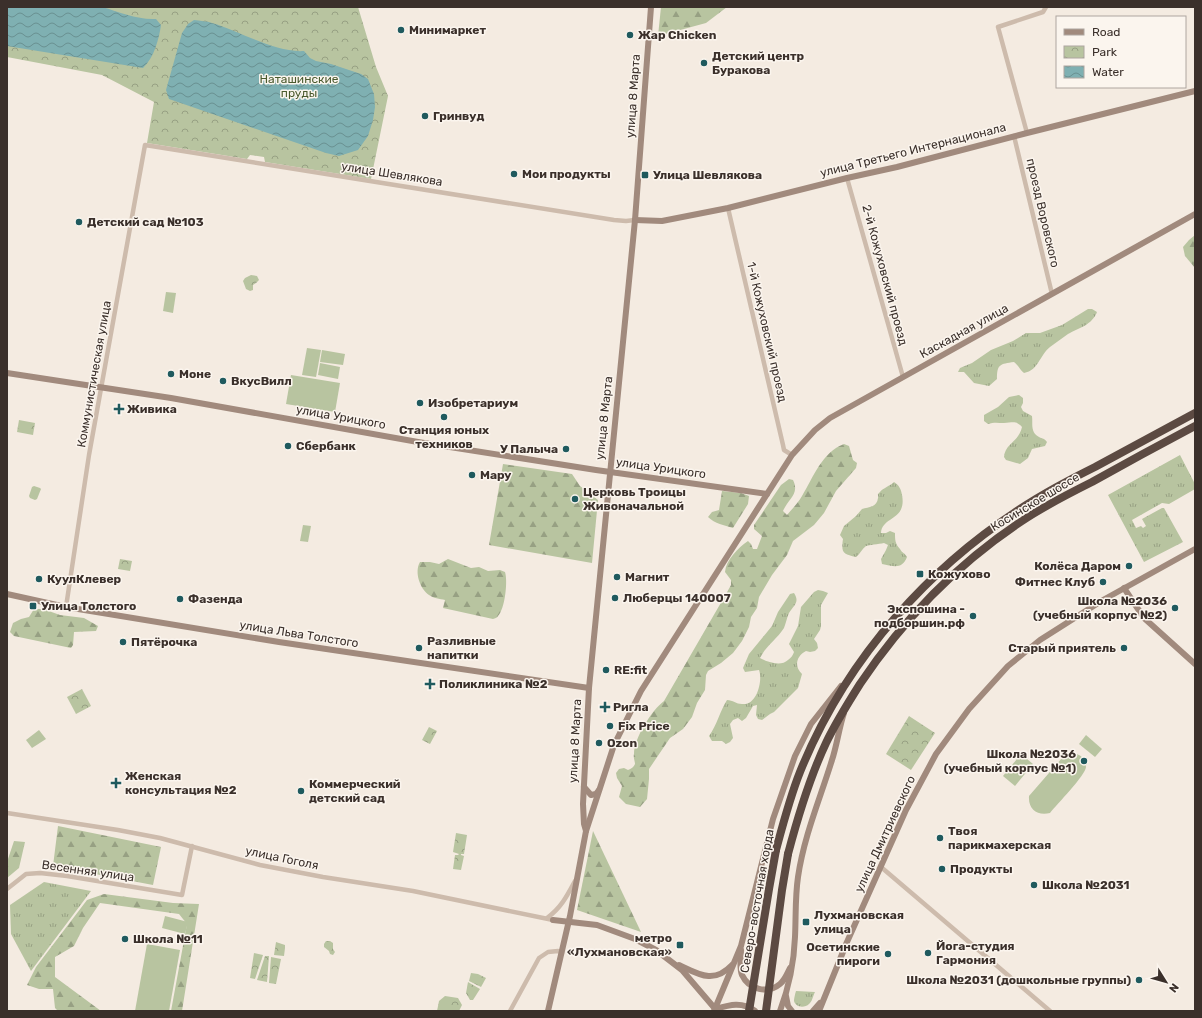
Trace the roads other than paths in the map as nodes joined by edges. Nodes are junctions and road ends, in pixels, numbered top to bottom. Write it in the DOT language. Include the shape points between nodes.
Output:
graph roads {
  1 [pos="651,7"];
  2 [pos="1046,7"];
  3 [pos="1195,91"];
  4 [pos="1027,133"];
  5 [pos="1014,136"];
  6 [pos="145,145"];
  7 [pos="848,178"];
  8 [pos="728,208"];
  9 [pos="1195,214"];
  10 [pos="635,220"];
  11 [pos="1052,294"];
  12 [pos="7,373"];
  13 [pos="903,377"];
  14 [pos="102,388"];
  15 [pos="1195,413"];
  16 [pos="1195,426"];
  17 [pos="792,455"];
  18 [pos="610,472"];
  19 [pos="767,494"];
  20 [pos="1195,549"];
  21 [pos="1124,588"];
  22 [pos="7,594"];
  23 [pos="66,607"];
  24 [pos="1195,664"];
  25 [pos="857,668"];
  26 [pos="589,688"];
  27 [pos="848,703"];
  28 [pos="826,742"];
  29 [pos="584,787"];
  30 [pos="600,789"];
  31 [pos="7,813"];
  32 [pos="586,831"];
  33 [pos="192,846"];
  34 [pos="880,867"];
  35 [pos="578,876"];
  36 [pos="7,889"];
  37 [pos="550,919"];
  38 [pos="569,922"];
  39 [pos="742,946"];
  40 [pos="562,953"];
  41 [pos="793,961"];
  42 [pos="735,962"];
  43 [pos="675,964"];
  44 [pos="786,994"];
  45 [pos="824,999"];
  46 [pos="715,1010"];
  47 [pos="510,1011"];
  48 [pos="548,1011"];
  49 [pos="749,1011"];
  50 [pos="755,1011"];
  51 [pos="766,1011"];
  52 [pos="780,1011"];
  53 [pos="792,1011"];
  54 [pos="813,1011"];
  55 [pos="819,1011"];
  56 [pos="1050,1011"];
  1 -- 10 [label="street, улица 8 Марта"];
  2 -- 4 [label="street" via="1043,12 998,26"];
  3 -- 4 [label="street, улица Третьего Интернационала"];
  4 -- 5 [label="street, улица Третьего Интернационала"];
  5 -- 7 [label="street, улица Третьего Интернационала"];
  5 -- 11 [label="street, проезд Воровского"];
  6 -- 10 [label="street, улица Шевлякова" via="614,220"];
  6 -- 14 [label="street, Коммунистическая улица"];
  7 -- 8 [label="street, улица Третьего Интернационала"];
  7 -- 13 [label="street, 2-й Кожуховский проезд"];
  8 -- 10 [label="street, улица Третьего Интернационала" via="662,221"];
  8 -- 17 [label="street, 1-й Кожуховский проезд" via="782,445 784,450"];
  9 -- 11 [label="street, Каскадная улица"];
  10 -- 18 [label="street, улица 8 Марта"];
  11 -- 13 [label="street, Каскадная улица"];
  12 -- 14 [label="street, улица Урицкого"];
  13 -- 17 [label="street, Каскадная улица" via="830,418"];
  14 -- 18 [label="street, улица Урицкого"];
  14 -- 23 [label="street, Коммунистическая улица"];
  15 -- 25 [label="highway, Косинское шоссе" via="1036,499 980,537 947,564 910,601"];
  16 -- 27 [label="highway, Косинское шоссе" via="1048,506 990,544 947,580 908,621"];
  17 -- 19 [label="street, Каскадная улица"];
  18 -- 19 [label="street, улица Урицкого"];
  18 -- 26 [label="street, улица 8 Марта"];
  19 -- 30 [label="street, Каскадная улица" via="641,691 614,744"];
  20 -- 21 [label="street, улица Дмитриевского"];
  21 -- 24 [label="street" via="1144,618"];
  21 -- 34 [label="street, улица Дмитриевского" via="1040,640 1008,666 969,709 936,754 906,810"];
  22 -- 23 [label="street, улица Льва Толстого"];
  23 -- 26 [label="street, улица Льва Толстого" via="291,644"];
  25 -- 39 [label="street" via="811,724 795,756 775,812"];
  25 -- 49 [label="highway, Северо-восточная хорда, bridge" via="826,718 803,766 786,813 776,850"];
  26 -- 29 [label="street, улица 8 Марта"];
  27 -- 28 [label="highway, Косинское шоссе"];
  27 -- 41 [label="street" via="802,857 796,890"];
  28 -- 51 [label="highway, Северо-восточная хорда, bridge" via="800,808 788,854"];
  29 -- 30 [label="street" via="591,795"];
  29 -- 32 [label="street, улица 8 Марта" via="583,813"];
  30 -- 32 [label="street, Каскадная улица"];
  31 -- 33 [label="street, улица Гоголя" via="118,830"];
  32 -- 35 [label="street"];
  33 -- 36 [label="street, Весенняя улица" via="182,895 40,872 26,874"];
  33 -- 37 [label="street, улица Гоголя" via="260,865"];
  34 -- 45 [label="street, улица Дмитриевского"];
  34 -- 56 [label="street"];
  35 -- 37 [label="street" via="564,902"];
  35 -- 38 [label="street"];
  37 -- 38 [label="street"];
  38 -- 40 [label="street"];
  38 -- 43 [label="street" via="597,925 635,939"];
  39 -- 41 [label="street" via="742,976 751,986 759,989 768,990 779,984 785,978"];
  39 -- 42 [label="street"];
  40 -- 47 [label="street" via="553,951 539,958"];
  40 -- 48 [label="street"];
  41 -- 44 [label="street"];
  42 -- 43 [label="street" via="717,976 697,973"];
  42 -- 46 [label="street"];
  43 -- 46 [label="street"];
  44 -- 52 [label="street"];
  44 -- 53 [label="street" via="787,1004"];
  45 -- 54 [label="street"];
  45 -- 55 [label="street, улица Дмитриевского"];
  46 -- 50 [label="street" via="736,1004"];
}
